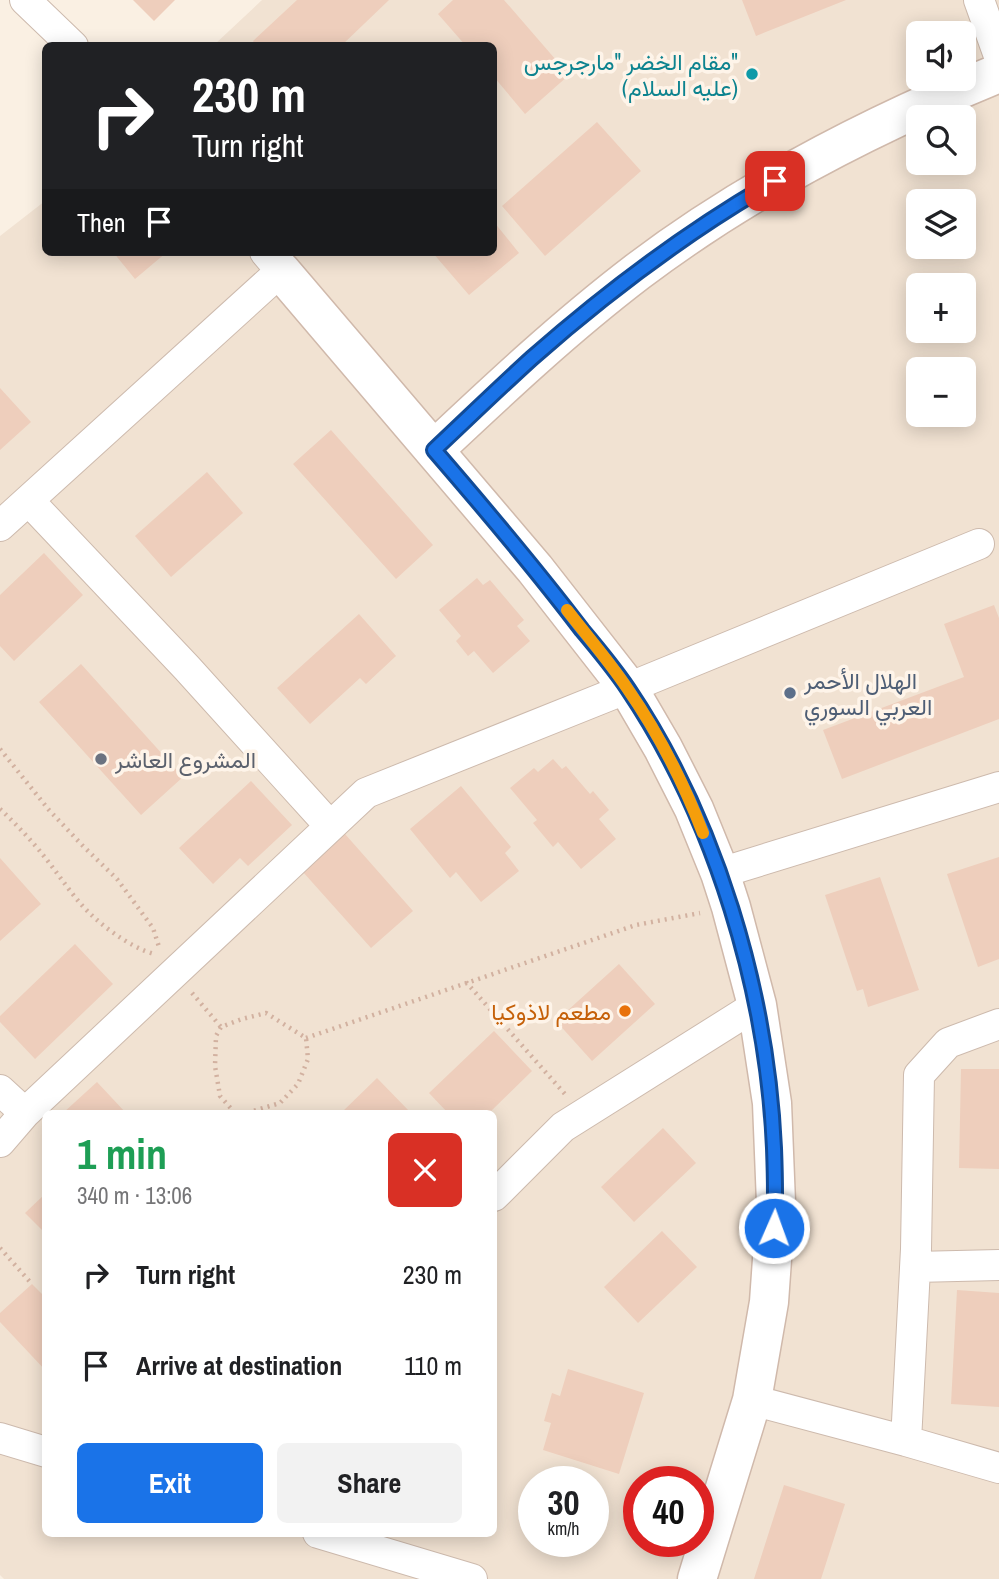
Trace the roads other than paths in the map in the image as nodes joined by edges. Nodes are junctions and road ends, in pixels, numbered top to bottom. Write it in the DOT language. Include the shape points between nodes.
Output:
graph roads {
  1 [pos="25,0"];
  2 [pos="979,0"];
  3 [pos="69,42"];
  4 [pos="999,56"];
  5 [pos="999,73"];
  6 [pos="273,261"];
  7 [pos="434,450"];
  8 [pos="29,501"];
  9 [pos="0,526"];
  10 [pos="979,544"];
  11 [pos="628,688"];
  12 [pos="999,788"];
  13 [pos="330,826"];
  14 [pos="726,890"];
  15 [pos="757,1005"];
  16 [pos="999,1024"];
  17 [pos="0,1090"];
  18 [pos="25,1113"];
  19 [pos="0,1142"];
  20 [pos="497,1193"];
  21 [pos="999,1265"];
  22 [pos="915,1267"];
  23 [pos="752,1400"];
  24 [pos="0,1438"];
  25 [pos="906,1441"];
  26 [pos="42,1451"];
  27 [pos="999,1468"];
  28 [pos="331,1537"];
  29 [pos="472,1579"];
  30 [pos="697,1579"];
  1 -- 3 [label="street"];
  2 -- 4 [label="street"];
  5 -- 7 [label="street" via="864,132 696,230 574,322"];
  6 -- 7 [label="street"];
  6 -- 8 [label="street"];
  7 -- 11 [label="street" via="536,569"];
  8 -- 9 [label="street"];
  8 -- 13 [label="street"];
  10 -- 11 [label="street"];
  11 -- 13 [label="street" via="366,793"];
  11 -- 14 [label="street" via="694,809"];
  12 -- 14 [label="street"];
  13 -- 18 [label="street"];
  14 -- 15 [label="street"];
  15 -- 20 [label="street" via="563,1126"];
  15 -- 23 [label="street" via="772,1103 776,1203 769,1302"];
  16 -- 22 [label="street" via="947,1043 919,1075"];
  17 -- 18 [label="street"];
  18 -- 19 [label="street"];
  21 -- 22 [label="street"];
  22 -- 25 [label="street"];
  23 -- 25 [label="street"];
  23 -- 30 [label="street"];
  24 -- 26 [label="street"];
  25 -- 27 [label="street"];
  28 -- 29 [label="street"];
}
